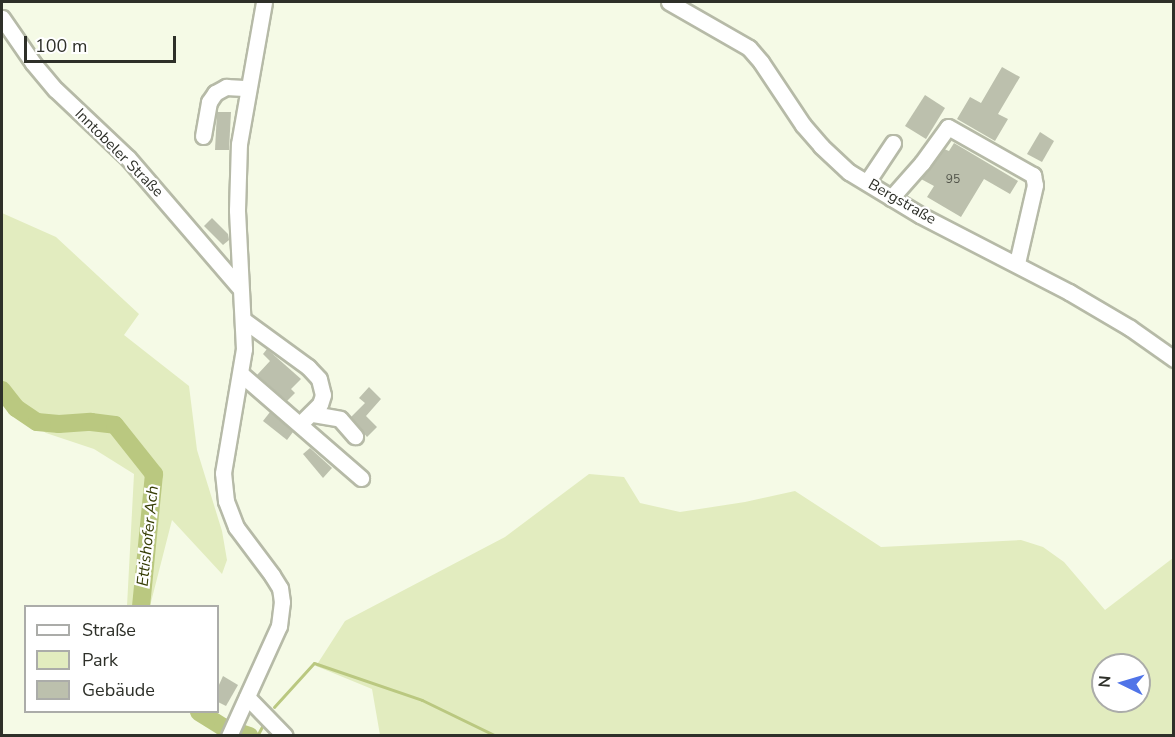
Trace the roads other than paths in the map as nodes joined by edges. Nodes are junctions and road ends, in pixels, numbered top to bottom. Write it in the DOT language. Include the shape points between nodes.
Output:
graph roads {
  1 [pos="264,2"];
  2 [pos="669,2"];
  3 [pos="2,18"];
  4 [pos="248,88"];
  5 [pos="203,136"];
  6 [pos="893,143"];
  7 [pos="867,182"];
  8 [pos="891,198"];
  9 [pos="1017,263"];
  10 [pos="239,287"];
  11 [pos="245,321"];
  12 [pos="1173,359"];
  13 [pos="241,374"];
  14 [pos="307,419"];
  15 [pos="355,436"];
  16 [pos="361,478"];
  17 [pos="247,697"];
  18 [pos="229,735"];
  19 [pos="285,735"];
  1 -- 4 [label="street"];
  2 -- 7 [label="street, Bergstraße" via="749,48 821,146 849,172"];
  3 -- 10 [label="street, Inntobeler Straße" via="56,90 128,158"];
  4 -- 5 [label="street" via="225,87 215,93 209,102"];
  4 -- 10 [label="street" via="238,169"];
  6 -- 7 [label="street"];
  7 -- 8 [label="street, Bergstraße"];
  8 -- 9 [label="street, Bergstraße"];
  8 -- 9 [label="street" via="948,127 1033,175 1035,185"];
  9 -- 12 [label="street, Bergstraße" via="1130,328"];
  10 -- 11 [label="street"];
  11 -- 13 [label="street"];
  11 -- 14 [label="street" via="319,379 323,395"];
  13 -- 14 [label="street"];
  13 -- 17 [label="street" via="225,453 226,501 236,527 280,588 282,602 279,626"];
  14 -- 15 [label="street" via="340,419"];
  14 -- 16 [label="street"];
  17 -- 18 [label="street"];
  17 -- 19 [label="street"];
}
